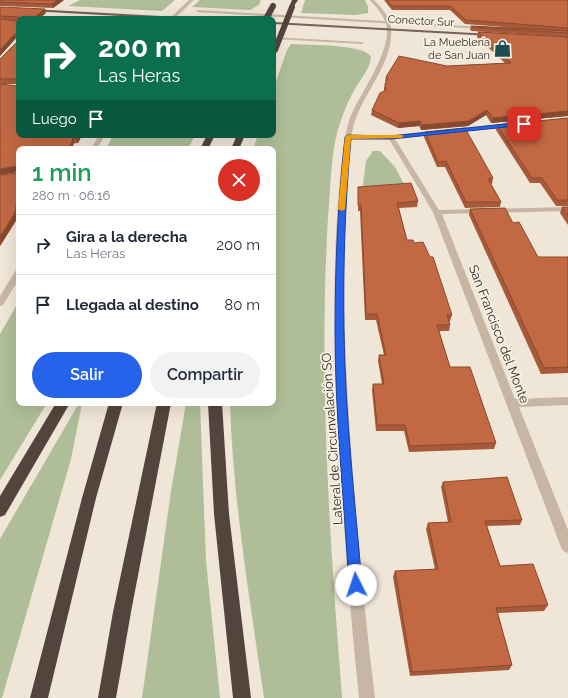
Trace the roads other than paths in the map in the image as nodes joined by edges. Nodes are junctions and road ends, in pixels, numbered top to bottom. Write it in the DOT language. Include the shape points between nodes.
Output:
graph roads {
  1 [pos="192,0"];
  2 [pos="276,0"];
  3 [pos="295,0"];
  4 [pos="372,0"];
  5 [pos="24,10"];
  6 [pos="198,11"];
  7 [pos="31,16"];
  8 [pos="39,16"];
  9 [pos="135,16"];
  10 [pos="174,16"];
  11 [pos="254,16"];
  12 [pos="268,16"];
  13 [pos="276,18"];
  14 [pos="276,23"];
  15 [pos="388,28"];
  16 [pos="490,28"];
  17 [pos="276,30"];
  18 [pos="276,38"];
  19 [pos="498,38"];
  20 [pos="362,43"];
  21 [pos="276,47"];
  22 [pos="514,125"];
  23 [pos="348,137"];
  24 [pos="391,137"];
  25 [pos="568,209"];
  26 [pos="437,212"];
  27 [pos="16,277"];
  28 [pos="0,303"];
  29 [pos="568,401"];
  30 [pos="511,402"];
  31 [pos="61,406"];
  32 [pos="115,406"];
  33 [pos="163,406"];
  34 [pos="215,406"];
  35 [pos="0,510"];
  36 [pos="568,547"];
  37 [pos="39,698"];
  38 [pos="107,698"];
  39 [pos="242,698"];
  40 [pos="367,698"];
  1 -- 10 [label="street"];
  2 -- 12 [label="highway, bridge"];
  3 -- 21 [label="highway, bridge"];
  4 -- 15 [label="street"];
  5 -- 9 [label="main road"];
  6 -- 11 [label="street"];
  7 -- 8 [label="main road"];
  13 -- 15 [label="street"];
  14 -- 15 [label="main road, Conector Sur"];
  15 -- 16 [label="street"];
  15 -- 17 [label="main road, Conector Sur"];
  15 -- 19 [label="main road, Conector Sur"];
  15 -- 23 [label="street, Lateral de Circunvalación SO" via="385,56 355,115"];
  18 -- 20 [label="street"];
  22 -- 24 [label="street"];
  23 -- 24 [label="street"];
  23 -- 40 [label="street, Lateral de Circunvalación SO" via="342,198 340,369"];
  24 -- 26 [label="street, San Francisco del Monte"];
  25 -- 26 [label="street"];
  26 -- 30 [label="street, San Francisco del Monte"];
  27 -- 28 [label="street"];
  29 -- 30 [label="street"];
  30 -- 36 [label="street, San Francisco del Monte"];
  31 -- 35 [label="highway"];
  32 -- 37 [label="highway" via="89,498"];
  33 -- 38 [label="highway"];
  34 -- 39 [label="highway" via="224,543"];
}
